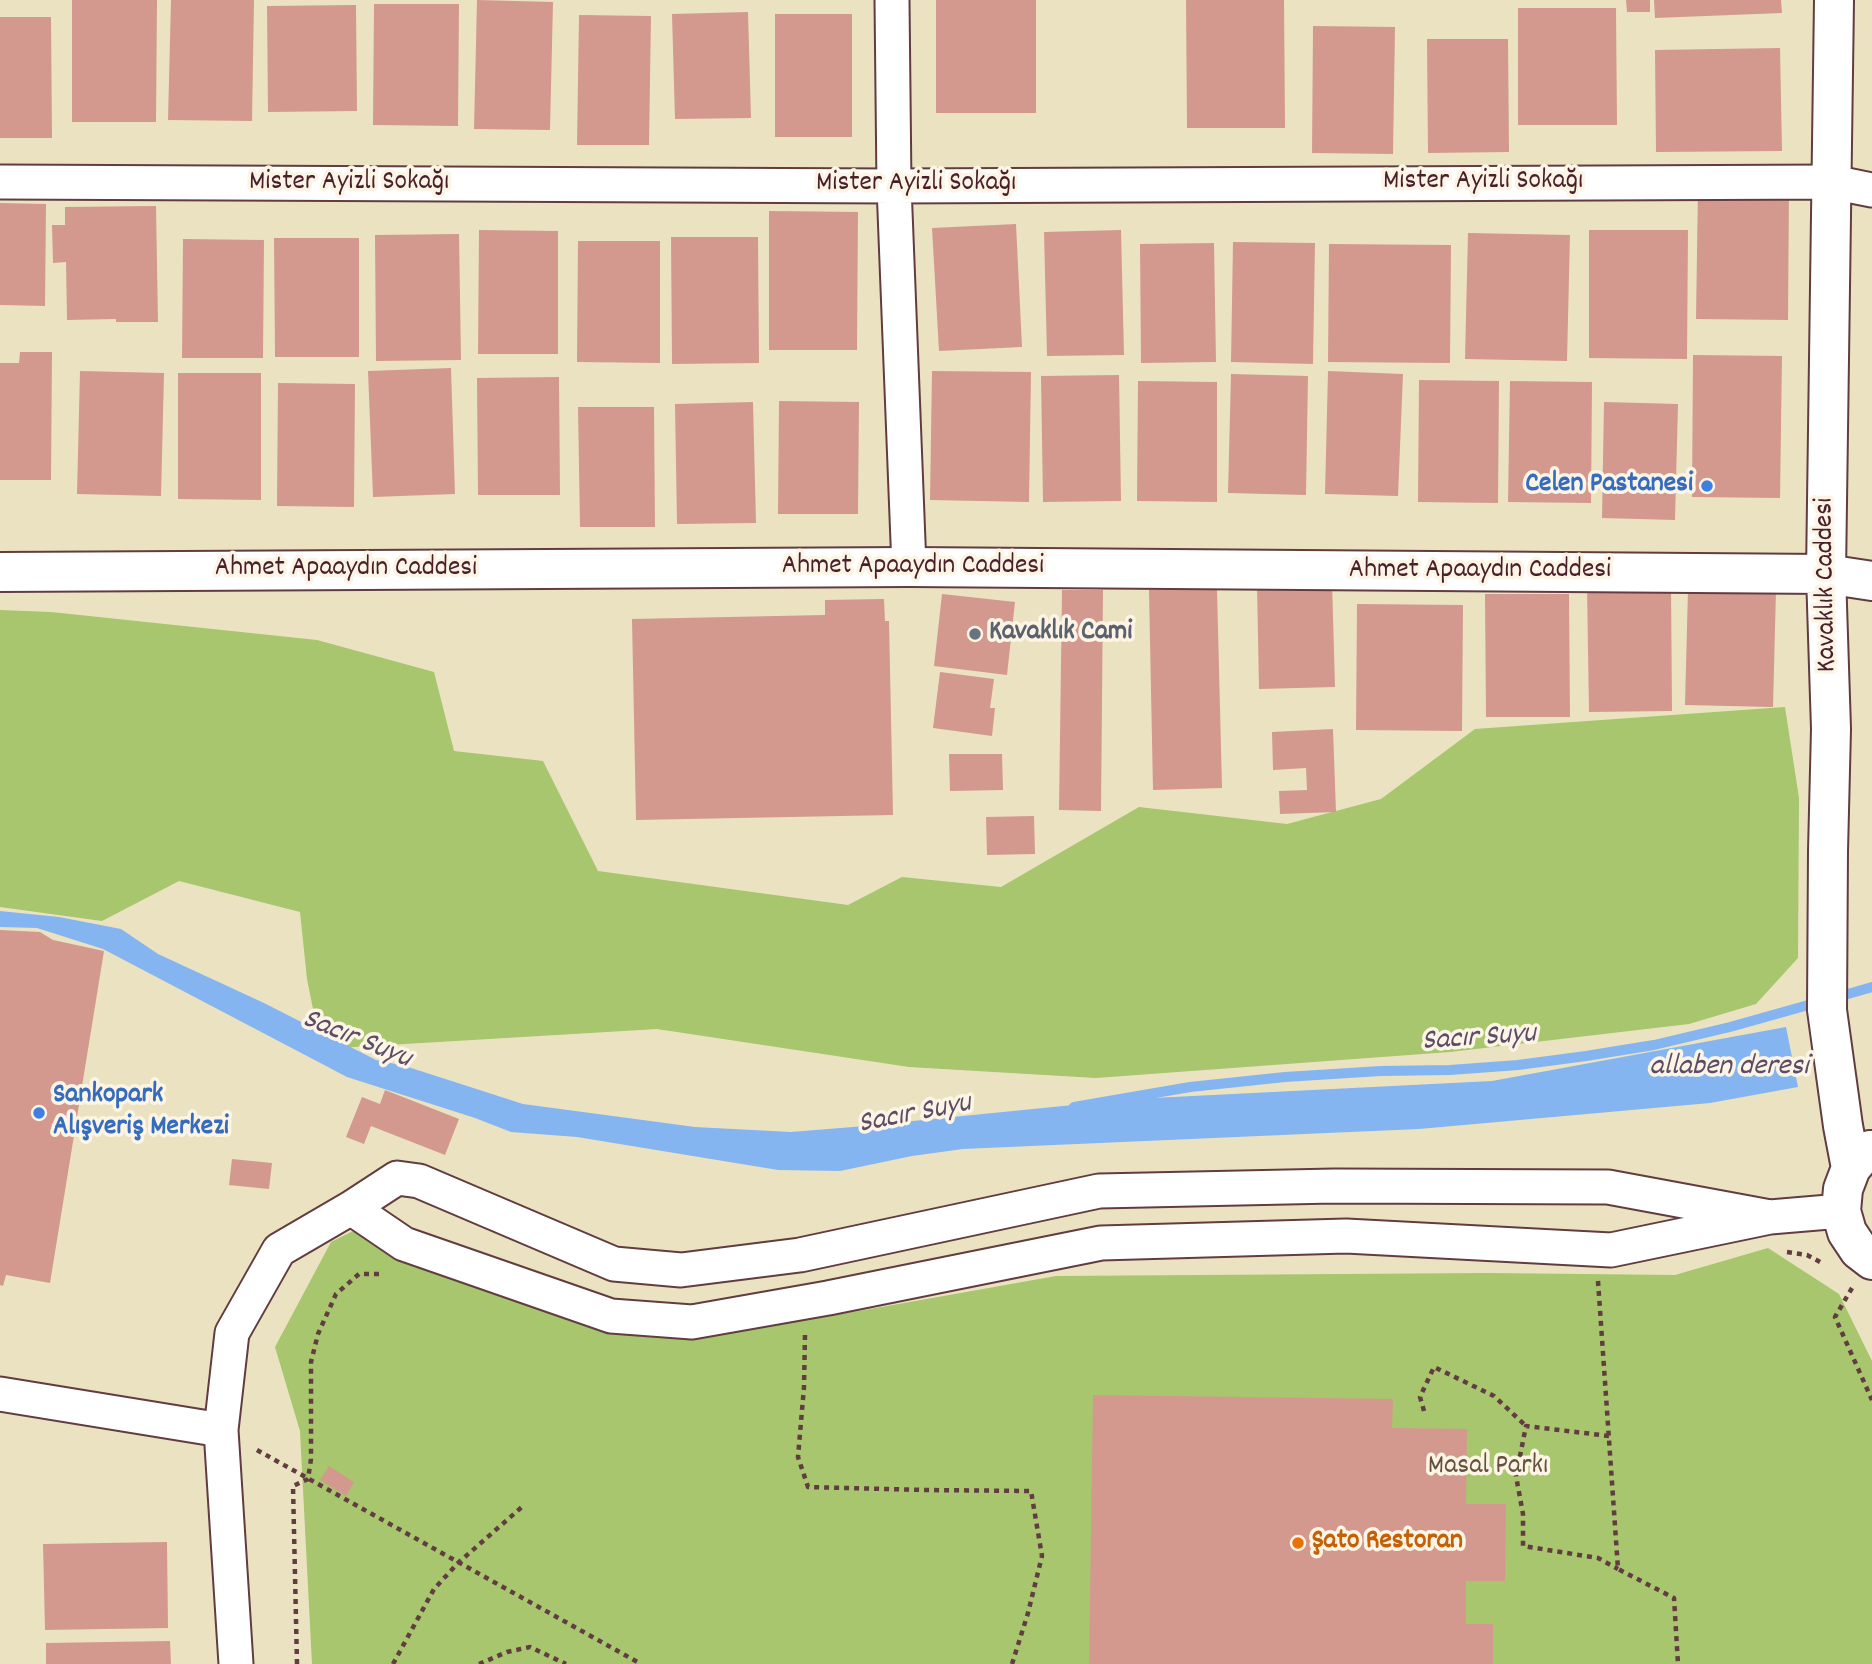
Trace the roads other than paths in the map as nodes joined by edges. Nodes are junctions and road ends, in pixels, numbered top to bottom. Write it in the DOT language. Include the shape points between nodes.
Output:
graph roads {
  1 [pos="892,0"];
  2 [pos="1834,0"];
  3 [pos="1832,182"];
  4 [pos="0,183"];
  5 [pos="894,186"];
  6 [pos="1872,190"];
  7 [pos="909,567"];
  8 [pos="0,572"];
  9 [pos="1825,575"];
  10 [pos="1872,581"];
  11 [pos="1862,1158"];
  12 [pos="351,1208"];
  13 [pos="1841,1211"];
  14 [pos="1770,1217"];
  15 [pos="1864,1271"];
  16 [pos="0,1394"];
  17 [pos="221,1430"];
  18 [pos="236,1664"];
  1 -- 5 [label="street"];
  2 -- 3 [label="street, Kavaklık Caddesi"];
  3 -- 5 [label="street, Mister Ayizli Sokağı"];
  3 -- 6 [label="street, Mister Ayizli Sokağı"];
  3 -- 9 [label="street, Kavaklık Caddesi"];
  4 -- 5 [label="street, Mister Ayizli Sokağı"];
  5 -- 7 [label="street"];
  7 -- 8 [label="street, Ahmet Apaaydın Caddesi"];
  7 -- 9 [label="street, Ahmet Apaaydın Caddesi"];
  9 -- 10 [label="street, Ahmet Apaaydın Caddesi"];
  9 -- 11 [label="street, Kavaklık Caddesi" via="1831,729 1827,1010 1843,1126"];
  11 -- 13 [label="street" via="1843,1189"];
  12 -- 14 [label="street" via="404,1244 611,1316 692,1322 1101,1243 1346,1236 1611,1250"];
  12 -- 14 [label="street" via="397,1178 419,1181 614,1264 681,1270 800,1255 1099,1191 1608,1187"];
  12 -- 17 [label="street" via="279,1250 232,1334"];
  13 -- 14 [label="street"];
  13 -- 15 [label="street"];
  16 -- 17 [label="street"];
  17 -- 18 [label="street"];
}
